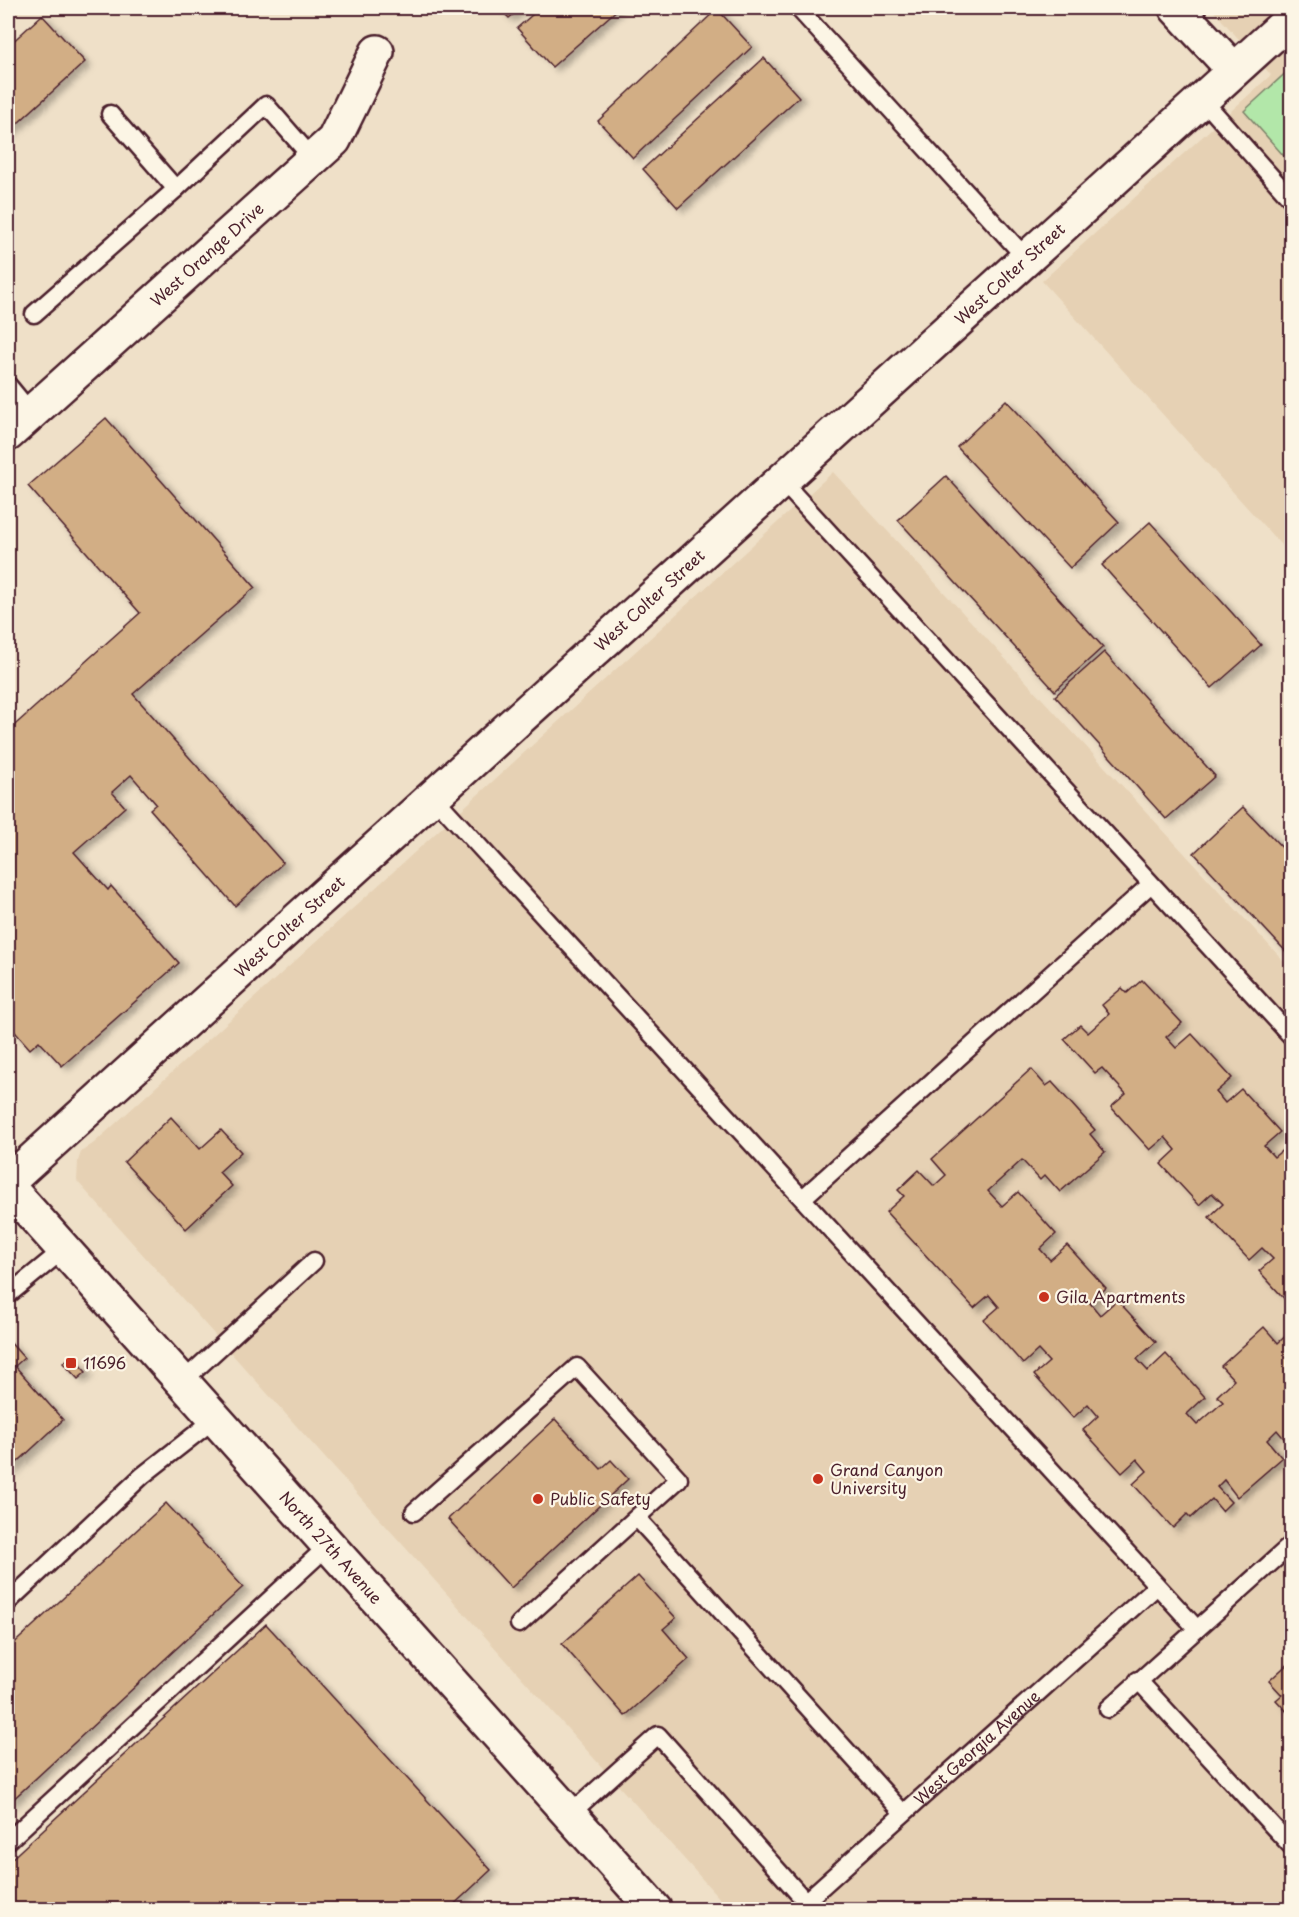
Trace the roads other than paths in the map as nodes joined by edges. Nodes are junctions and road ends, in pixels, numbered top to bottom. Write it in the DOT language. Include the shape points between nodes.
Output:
graph roads {
  1 [pos="798,8"];
  2 [pos="1176,8"];
  3 [pos="1292,18"];
  4 [pos="377,52"];
  5 [pos="1234,70"];
  6 [pos="1202,99"];
  7 [pos="110,114"];
  8 [pos="314,159"];
  9 [pos="176,189"];
  10 [pos="1292,200"];
  11 [pos="1026,258"];
  12 [pos="33,314"];
  13 [pos="8,385"];
  14 [pos="19,423"];
  15 [pos="781,480"];
  16 [pos="433,796"];
  17 [pos="1151,884"];
  18 [pos="1292,1037"];
  19 [pos="8,1184"];
  20 [pos="803,1198"];
  21 [pos="63,1250"];
  22 [pos="314,1261"];
  23 [pos="8,1295"];
  24 [pos="182,1382"];
  25 [pos="216,1418"];
  26 [pos="414,1512"];
  27 [pos="637,1518"];
  28 [pos="1292,1544"];
  29 [pos="329,1545"];
  30 [pos="1157,1586"];
  31 [pos="8,1602"];
  32 [pos="519,1624"];
  33 [pos="1197,1629"];
  34 [pos="1138,1680"];
  35 [pos="1108,1709"];
  36 [pos="903,1813"];
  37 [pos="570,1814"];
  38 [pos="8,1841"];
  39 [pos="1292,1848"];
  40 [pos="800,1905"];
  41 [pos="655,1910"];
  1 -- 11 [label="lane"];
  2 -- 5 [label="street"];
  3 -- 5 [label="street, West Colter Street"];
  4 -- 8 [label="street, West Orange Drive" via="334,141"];
  5 -- 6 [label="street, West Colter Street"];
  6 -- 10 [label="lane"];
  6 -- 11 [label="street, West Colter Street"];
  7 -- 9 [label="lane"];
  8 -- 9 [label="lane" via="266,105"];
  8 -- 14 [label="street, West Orange Drive"];
  9 -- 12 [label="lane"];
  11 -- 15 [label="street, West Colter Street"];
  13 -- 14 [label="lane"];
  15 -- 16 [label="street, West Colter Street"];
  15 -- 17 [label="lane"];
  16 -- 19 [label="street, West Colter Street"];
  16 -- 20 [label="lane"];
  17 -- 18 [label="lane"];
  17 -- 20 [label="lane"];
  19 -- 21 [label="street, North 27th Avenue"];
  20 -- 30 [label="lane"];
  21 -- 23 [label="lane"];
  21 -- 24 [label="street, North 27th Avenue"];
  22 -- 24 [label="lane"];
  24 -- 25 [label="street, North 27th Avenue"];
  25 -- 29 [label="street, North 27th Avenue"];
  25 -- 31 [label="lane" via="142,1476"];
  26 -- 27 [label="lane" via="577,1367 679,1479"];
  27 -- 32 [label="lane"];
  27 -- 36 [label="lane"];
  28 -- 33 [label="lane"];
  29 -- 37 [label="street, North 27th Avenue"];
  29 -- 38 [label="lane"];
  30 -- 33 [label="lane"];
  30 -- 36 [label="lane, West Georgia Avenue"];
  33 -- 34 [label="lane"];
  34 -- 35 [label="lane"];
  34 -- 39 [label="lane"];
  36 -- 40 [label="lane, West Georgia Avenue"];
  37 -- 40 [label="lane" via="658,1735"];
  37 -- 41 [label="street, North 27th Avenue"];
}
